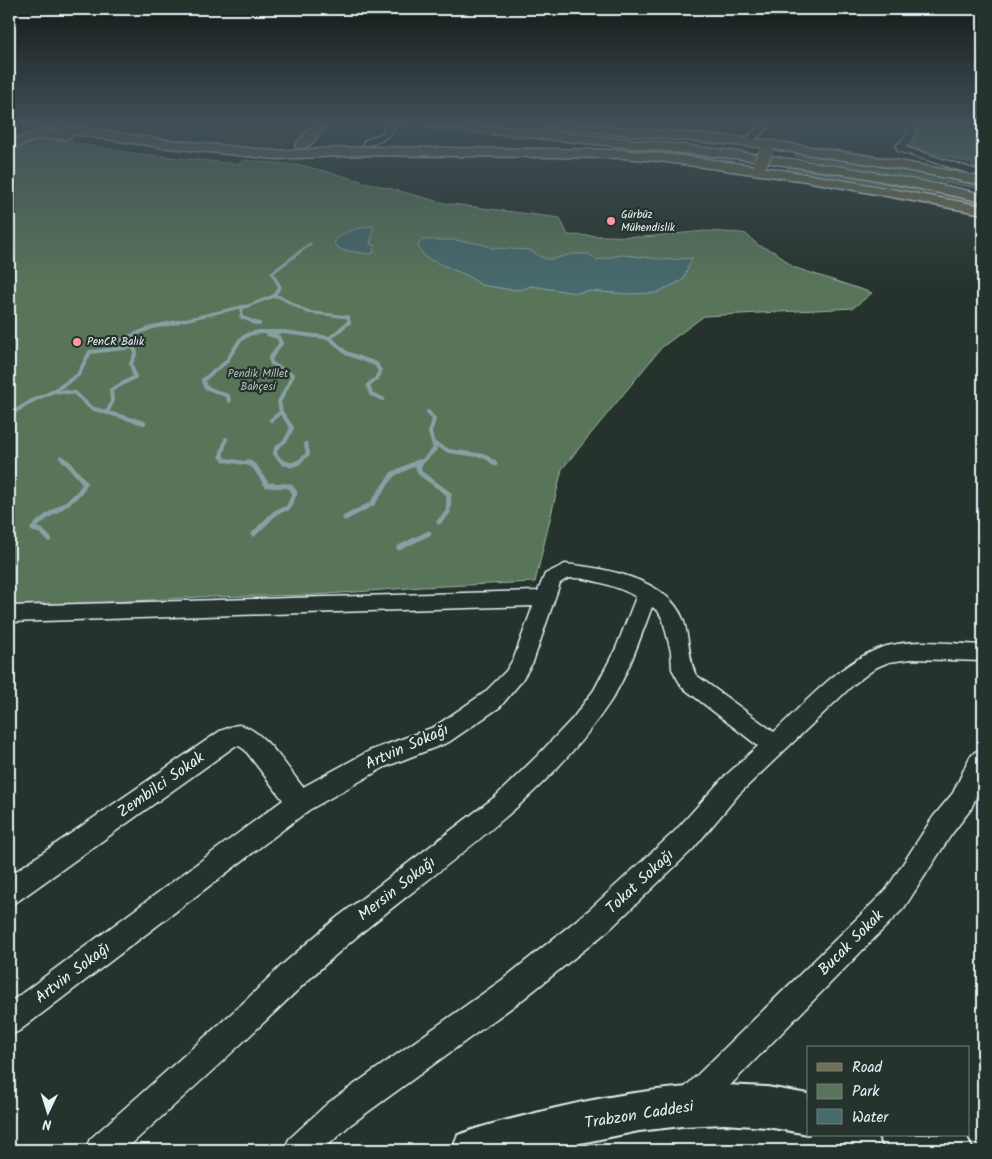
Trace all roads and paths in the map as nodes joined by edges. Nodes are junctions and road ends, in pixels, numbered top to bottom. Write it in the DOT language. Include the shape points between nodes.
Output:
graph roads {
  1 [pos="812,178"];
  2 [pos="888,178"];
  3 [pos="906,178"];
  4 [pos="983,191"];
  5 [pos="983,198"];
  6 [pos="983,210"];
  7 [pos="647,594"];
  8 [pos="544,598"];
  9 [pos="12,616"];
  10 [pos="983,654"];
  11 [pos="774,745"];
  12 [pos="983,760"];
  13 [pos="300,802"];
  14 [pos="9,892"];
  15 [pos="9,1021"];
  16 [pos="690,1105"];
  17 [pos="807,1114"];
  18 [pos="890,1136"];
  19 [pos="902,1136"];
  20 [pos="102,1150"];
  21 [pos="300,1150"];
  22 [pos="473,1150"];
  23 [pos="891,1150"];
  24 [pos="952,1150"];
  1 -- 6 [label="main road"];
  2 -- 5 [label="main road"];
  3 -- 4 [label="main road"];
  7 -- 8 [label="street, Artvin Sokağı" via="614,579 565,571 552,579"];
  7 -- 11 [label="street, Artvin Sokağı" via="665,606 673,619 682,669 689,681"];
  7 -- 20 [label="street, Mersin Sokağı" via="602,698 546,763 505,804 345,929 292,975"];
  8 -- 9 [label="street"];
  8 -- 13 [label="street, Artvin Sokağı" via="523,662 492,700 441,735 377,759"];
  10 -- 11 [label="street, Tokat Sokağı" via="911,651 888,654 870,661"];
  11 -- 21 [label="street, Tokat Sokağı" via="731,786 684,840 599,920 512,990 339,1114"];
  12 -- 16 [label="street, Bucak Sokak" via="962,801 895,899"];
  13 -- 14 [label="street, Zembilci Sokak" via="253,743 237,734"];
  13 -- 15 [label="street, Artvin Sokağı"];
  16 -- 17 [label="street, Trabzon Caddesi" via="777,1106"];
  16 -- 22 [label="street, Trabzon Caddesi" via="613,1115"];
  18 -- 23 [label="street"];
  19 -- 24 [label="street"];
}
